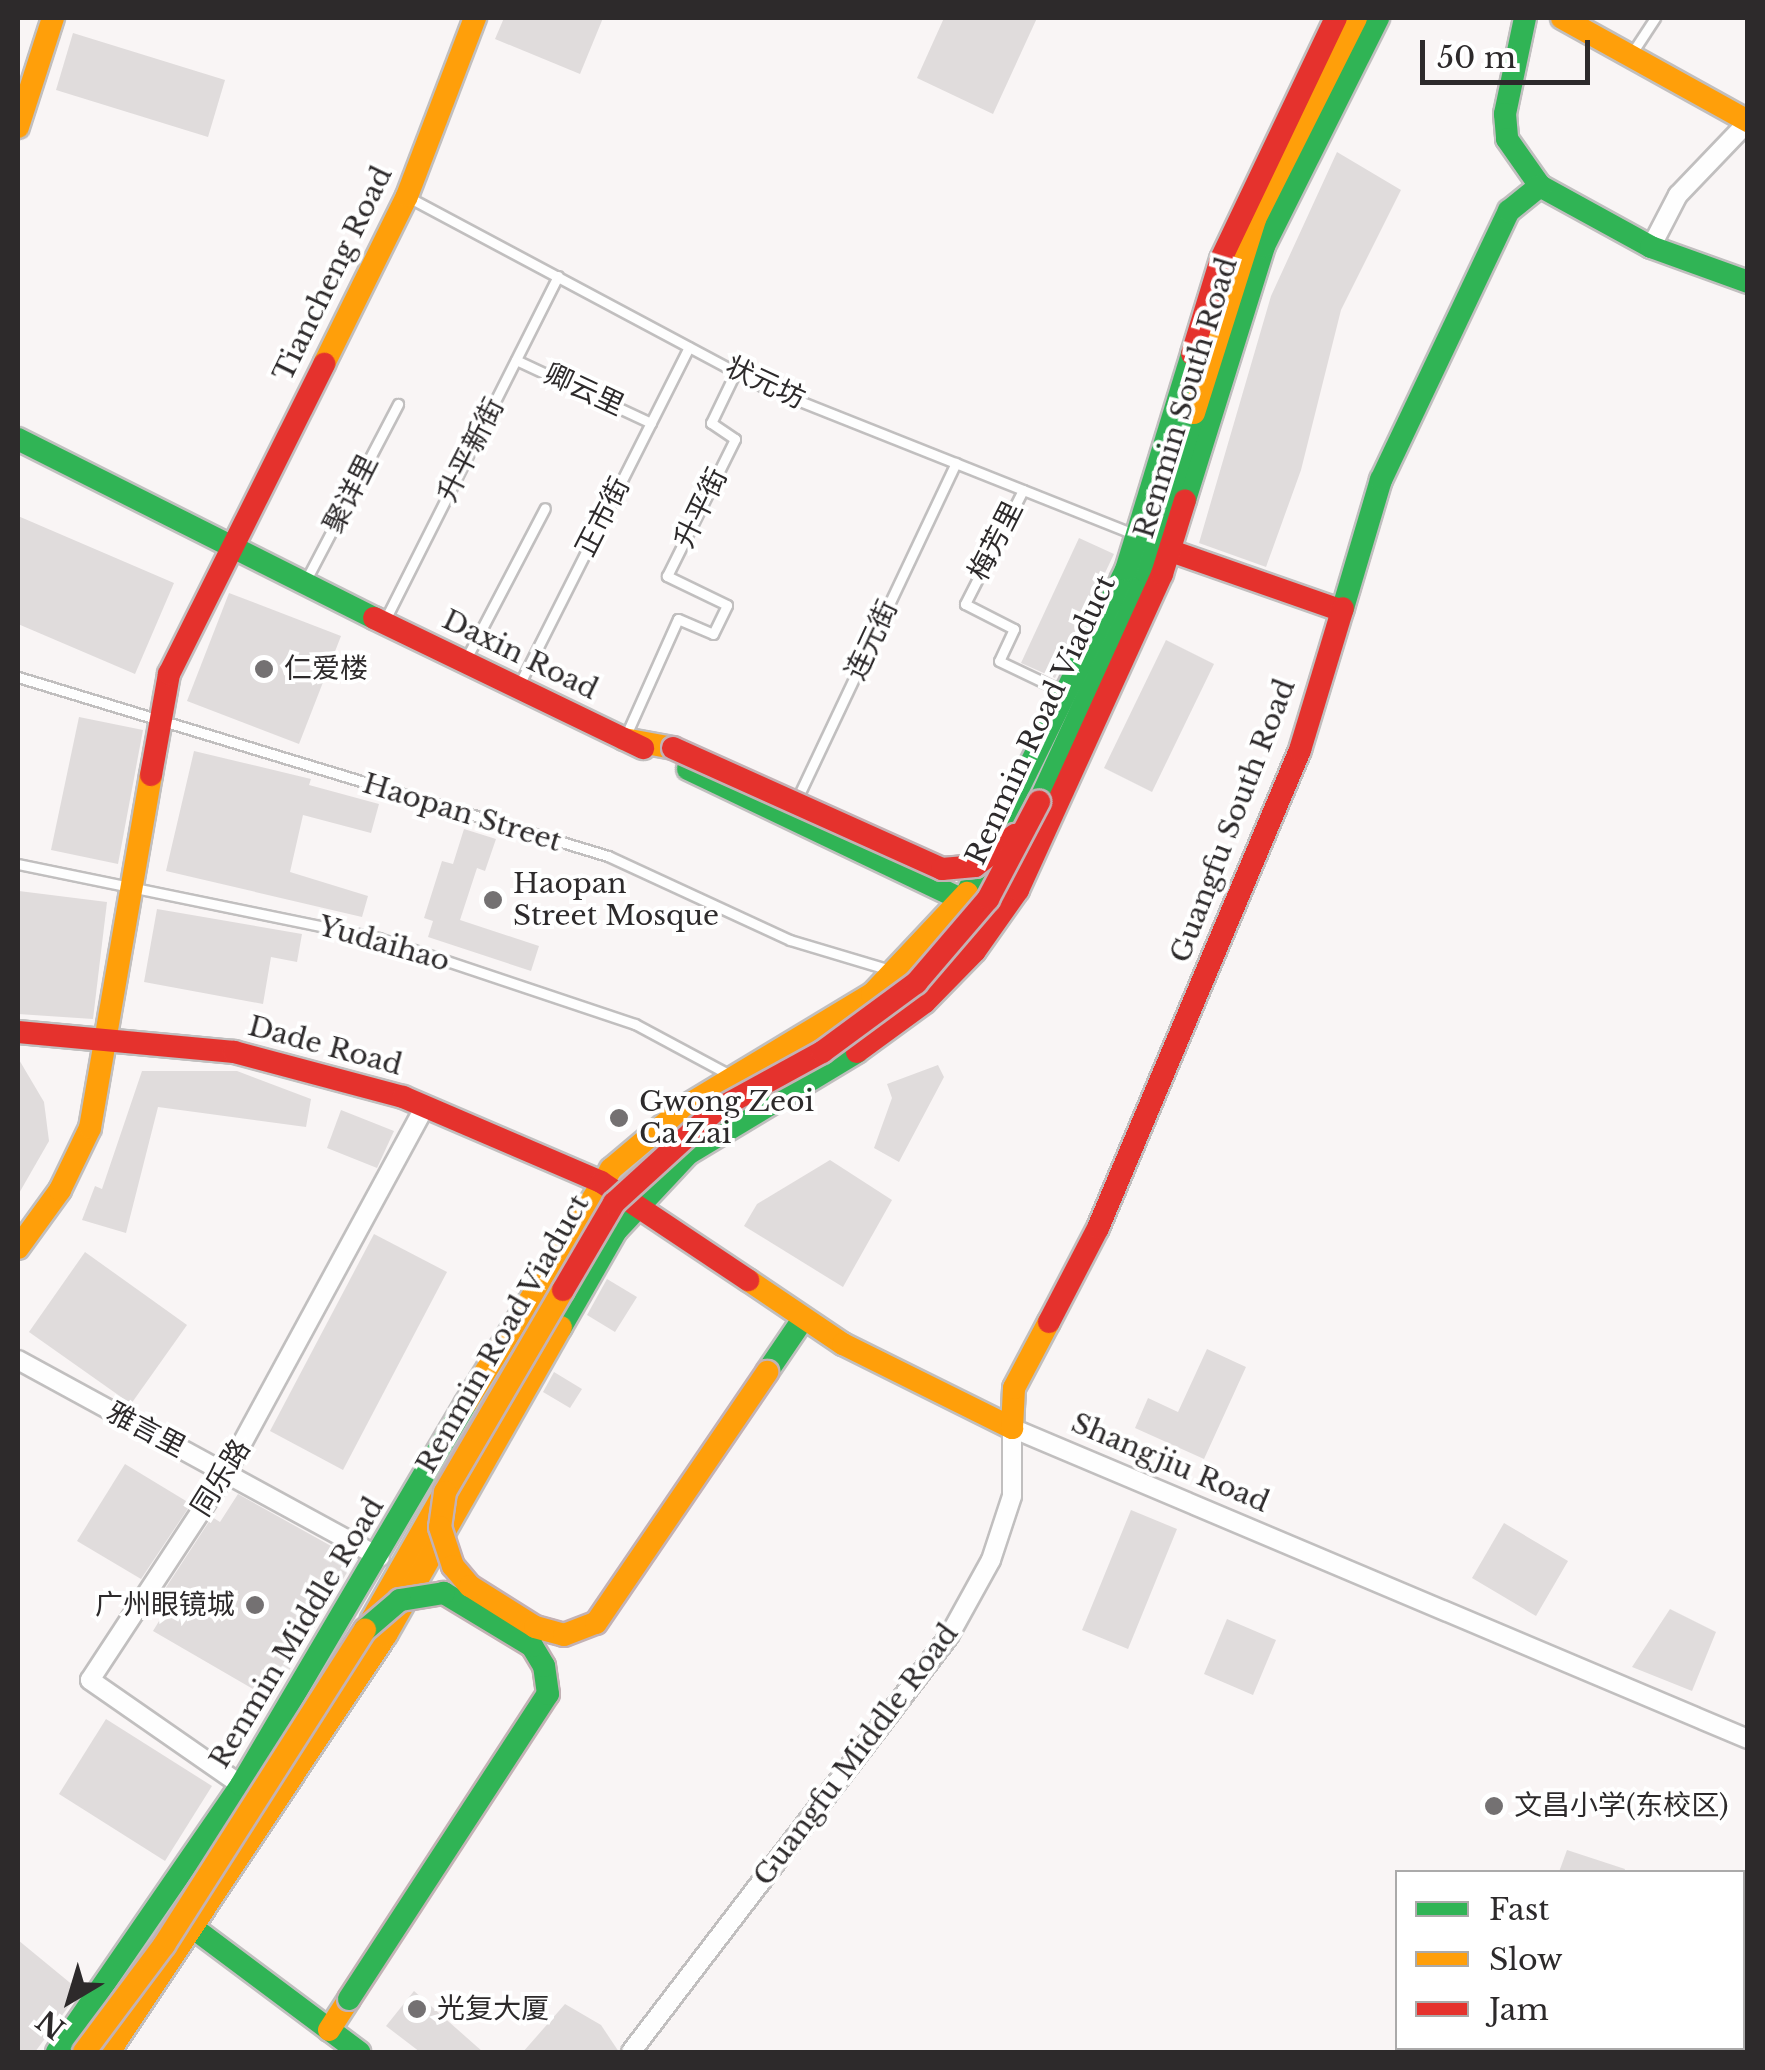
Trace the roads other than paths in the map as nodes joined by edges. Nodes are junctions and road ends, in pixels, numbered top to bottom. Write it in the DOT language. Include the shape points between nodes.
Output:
graph roads {
  1 [pos="52,18"];
  2 [pos="476,18"];
  3 [pos="1335,18"];
  4 [pos="1356,18"];
  5 [pos="1378,18"];
  6 [pos="1524,18"];
  7 [pos="1562,18"];
  8 [pos="1654,18"];
  9 [pos="1631,56"];
  10 [pos="1748,122"];
  11 [pos="18,128"];
  12 [pos="1540,186"];
  13 [pos="407,196"];
  14 [pos="1651,246"];
  15 [pos="558,276"];
  16 [pos="1748,282"];
  17 [pos="689,346"];
  18 [pos="516,360"];
  19 [pos="736,372"];
  20 [pos="398,404"];
  21 [pos="651,422"];
  22 [pos="18,439"];
  23 [pos="956,462"];
  24 [pos="1022,490"];
  25 [pos="544,508"];
  26 [pos="1139,536"];
  27 [pos="232,550"];
  28 [pos="1171,550"];
  29 [pos="304,584"];
  30 [pos="1342,611"];
  31 [pos="384,623"];
  32 [pos="465,662"];
  33 [pos="18,677"];
  34 [pos="518,687"];
  35 [pos="1068,695"];
  36 [pos="160,719"];
  37 [pos="624,738"];
  38 [pos="1039,802"];
  39 [pos="788,817"];
  40 [pos="18,864"];
  41 [pos="134,883"];
  42 [pos="964,900"];
  43 [pos="1000,918"];
  44 [pos="898,972"];
  45 [pos="18,1032"];
  46 [pos="106,1040"];
  47 [pos="733,1077"];
  48 [pos="425,1106"];
  49 [pos="601,1182"];
  50 [pos="638,1206"];
  51 [pos="18,1248"];
  52 [pos="803,1319"];
  53 [pos="18,1360"];
  54 [pos="1012,1428"];
  55 [pos="226,1473"];
  56 [pos="445,1492"];
  57 [pos="380,1556"];
  58 [pos="371,1621"];
  59 [pos="1748,1740"];
  60 [pos="241,1785"];
  61 [pos="164,1906"];
  62 [pos="196,1930"];
  63 [pos="329,2030"];
  64 [pos="57,2052"];
  65 [pos="84,2052"];
  66 [pos="109,2052"];
  67 [pos="359,2052"];
  68 [pos="631,2052"];
  1 -- 11 [label="main road"];
  2 -- 13 [label="main road, Tiancheng Road"];
  3 -- 26 [label="main road, Renmin South Road" via="1222,259"];
  4 -- 38 [label="main road, Renmin Road Viaduct" via="1255,219 1145,572"];
  5 -- 28 [label="main road, Renmin South Road" via="1264,246"];
  6 -- 12 [label="main road" via="1505,114 1507,138"];
  7 -- 9 [label="main road"];
  8 -- 9 [label="lane"];
  9 -- 10 [label="main road"];
  10 -- 14 [label="street" via="1678,195"];
  12 -- 14 [label="main road"];
  12 -- 30 [label="main road, Guangfu South Road" via="1509,210 1381,480"];
  13 -- 15 [label="lane, 状元坊"];
  13 -- 27 [label="main road, Tiancheng Road"];
  14 -- 16 [label="main road"];
  15 -- 17 [label="lane, 状元坊"];
  15 -- 18 [label="lane, 升平新街"];
  17 -- 19 [label="lane, 状元坊"];
  17 -- 21 [label="lane, 正市街"];
  18 -- 21 [label="lane, 卿云里"];
  18 -- 31 [label="lane, 升平新街"];
  19 -- 23 [label="lane, 状元坊"];
  19 -- 37 [label="lane, 升平街" via="711,424 735,439 668,576 727,605 713,634 678,618"];
  20 -- 29 [label="lane, 聚详里"];
  21 -- 34 [label="lane, 正市街"];
  22 -- 27 [label="main road, Daxin Road"];
  23 -- 24 [label="lane, 状元坊"];
  23 -- 39 [label="lane, 连元街"];
  24 -- 26 [label="lane, 状元坊"];
  24 -- 35 [label="lane, 梅芳里" via="965,604 1014,629 999,660"];
  25 -- 32 [label="lane"];
  26 -- 35 [label="main road, Renmin South Road"];
  27 -- 29 [label="main road, Daxin Road"];
  27 -- 36 [label="main road, Tiancheng Road" via="169,674"];
  28 -- 30 [label="main road"];
  28 -- 43 [label="main road, Renmin South Road" via="1066,796"];
  29 -- 31 [label="main road, Daxin Road"];
  30 -- 54 [label="main road, Guangfu South Road" via="1300,750 1098,1228 1014,1388"];
  31 -- 32 [label="main road, Daxin Road"];
  32 -- 34 [label="main road, Daxin Road"];
  33 -- 36 [label="lane, Haopan Street"];
  34 -- 37 [label="main road, Daxin Road"];
  35 -- 42 [label="main road, Renmin South Road"];
  36 -- 41 [label="main road, Tiancheng Road"];
  36 -- 44 [label="lane, Haopan Street" via="608,856 790,940"];
  37 -- 38 [label="main road, bridge" via="672,748 942,869 991,858"];
  37 -- 39 [label="main road, Daxin Road"];
  38 -- 56 [label="main road, Renmin Road Viaduct, bridge" via="988,899 916,983 834,1044 716,1110 614,1203"];
  39 -- 42 [label="main road, Daxin Road"];
  40 -- 41 [label="lane, Yudaihao"];
  41 -- 46 [label="main road, Tiancheng Road"];
  41 -- 47 [label="lane, Yudaihao" via="378,938 635,1024"];
  42 -- 43 [label="main road, Daxin Road"];
  42 -- 44 [label="main road, Renmin South Road"];
  43 -- 50 [label="main road, Renmin South Road" via="914,1011 854,1054 718,1132"];
  44 -- 47 [label="main road, Renmin South Road" via="819,1030"];
  45 -- 46 [label="main road, Dade Road"];
  46 -- 48 [label="main road, Dade Road" via="234,1052"];
  46 -- 51 [label="main road, Tiancheng Road" via="80,1156"];
  47 -- 49 [label="main road, Renmin South Road" via="641,1138"];
  48 -- 49 [label="main road, Dade Road"];
  48 -- 55 [label="street, 同乐路"];
  49 -- 50 [label="main road, Shangjiu Road"];
  49 -- 57 [label="main road, Renmin Middle Road"];
  50 -- 52 [label="main road, Shangjiu Road"];
  50 -- 62 [label="main road" via="568,1310 386,1634"];
  52 -- 54 [label="main road, Shangjiu Road"];
  52 -- 56 [label="main road, bridge" via="613,1607 578,1633 536,1628 462,1578 443,1544"];
  53 -- 55 [label="street, 雅言里"];
  54 -- 59 [label="street, Shangjiu Road"];
  54 -- 68 [label="street, Guangfu Middle Road" via="1012,1496 991,1560 950,1636"];
  55 -- 57 [label="street, 雅言里"];
  55 -- 60 [label="street, 同乐路" via="90,1680"];
  56 -- 58 [label="main road, Renmin Road Viaduct, bridge"];
  57 -- 60 [label="main road, Renmin Middle Road"];
  58 -- 63 [label="main road, bridge" via="417,1594 457,1598 532,1646 544,1666 548,1694"];
  58 -- 65 [label="main road, Renmin Road Viaduct, bridge" via="164,1945"];
  60 -- 61 [label="main road, Renmin Middle Road"];
  61 -- 62 [label="main road"];
  61 -- 64 [label="main road, Renmin Middle Road"];
  62 -- 63 [label="main road"];
  62 -- 66 [label="main road"];
  63 -- 67 [label="main road"];
}
